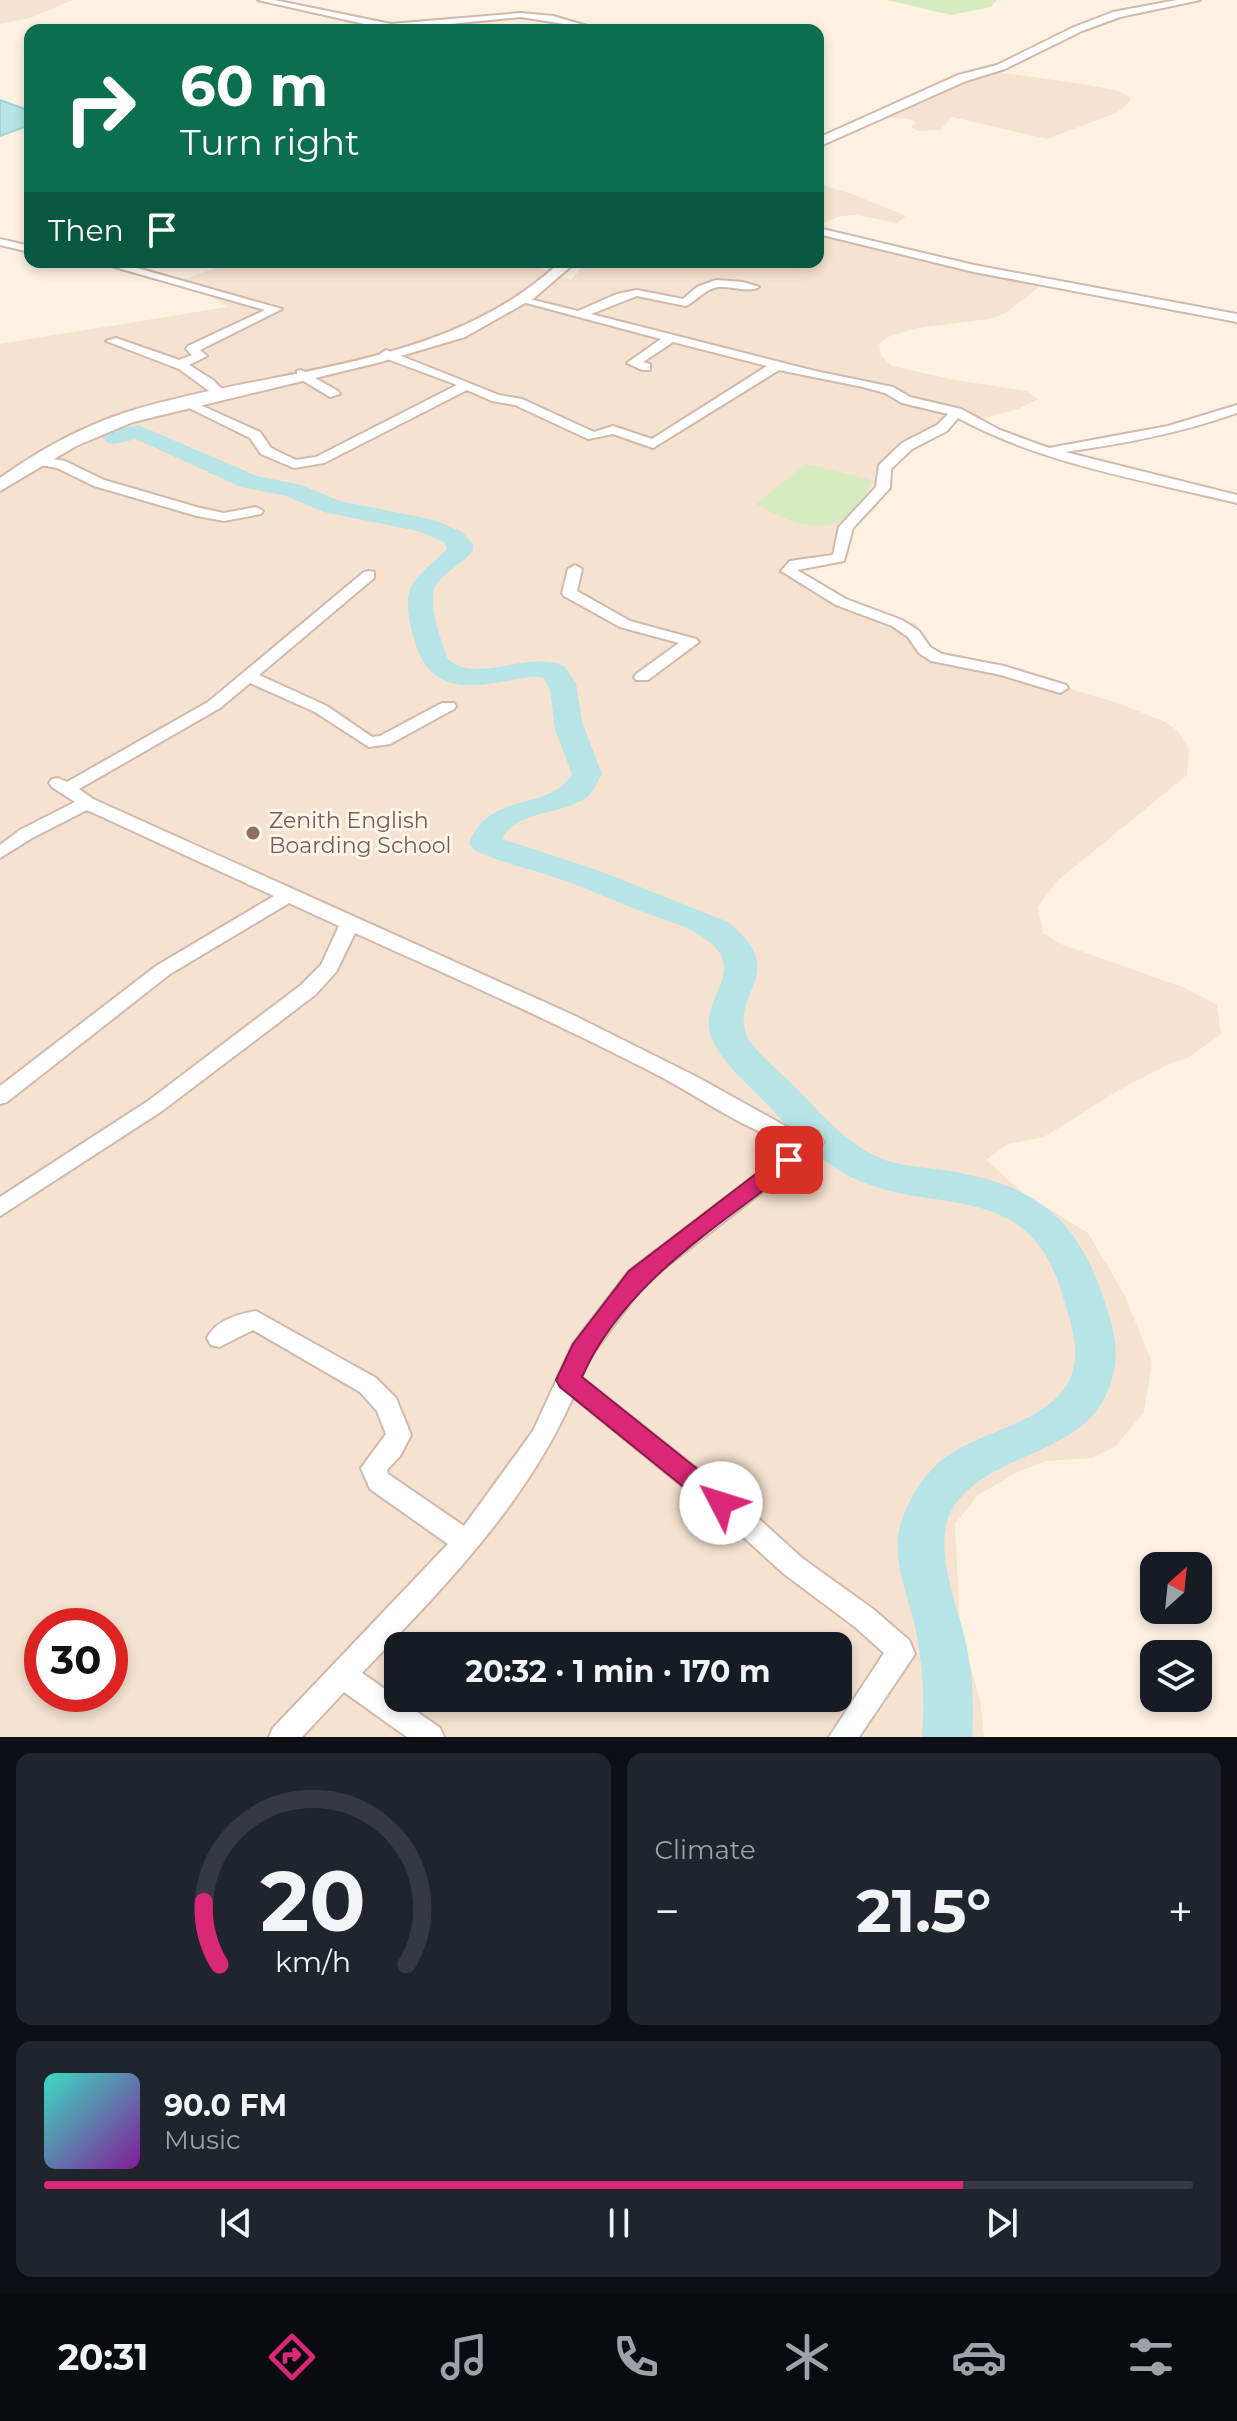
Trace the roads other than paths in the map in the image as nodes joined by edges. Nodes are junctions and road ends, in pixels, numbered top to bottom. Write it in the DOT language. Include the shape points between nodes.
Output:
graph roads {
  1 [pos="262,0"];
  2 [pos="1195,0"];
  3 [pos="370,24"];
  4 [pos="429,24"];
  5 [pos="574,24"];
  6 [pos="824,140"];
  7 [pos="824,233"];
  8 [pos="0,242"];
  9 [pos="24,248"];
  10 [pos="125,268"];
  11 [pos="561,268"];
  12 [pos="753,287"];
  13 [pos="521,300"];
  14 [pos="576,315"];
  15 [pos="1237,318"];
  16 [pos="670,339"];
  17 [pos="112,341"];
  18 [pos="386,354"];
  19 [pos="181,364"];
  20 [pos="778,365"];
  21 [pos="646,367"];
  22 [pos="301,374"];
  23 [pos="467,385"];
  24 [pos="220,393"];
  25 [pos="334,394"];
  26 [pos="183,402"];
  27 [pos="1237,409"];
  28 [pos="956,412"];
  29 [pos="1043,451"];
  30 [pos="40,461"];
  31 [pos="0,486"];
  32 [pos="1237,499"];
  33 [pos="256,511"];
  34 [pos="575,569"];
  35 [pos="369,575"];
  36 [pos="249,677"];
  37 [pos="642,677"];
  38 [pos="1060,688"];
  39 [pos="448,706"];
  40 [pos="87,803"];
  41 [pos="0,853"];
  42 [pos="288,896"];
  43 [pos="350,923"];
  44 [pos="0,1097"];
  45 [pos="0,1208"];
  46 [pos="219,1338"];
  47 [pos="568,1380"];
  48 [pos="460,1552"];
  49 [pos="343,1675"];
  50 [pos="283,1737"];
  51 [pos="430,1737"];
  52 [pos="843,1737"];
  1 -- 3 [label="street"];
  2 -- 6 [label="main road" via="1117,14"];
  4 -- 5 [label="street" via="521,15"];
  7 -- 15 [label="street" via="1055,286"];
  8 -- 9 [label="street"];
  10 -- 19 [label="street" via="276,309 192,349 201,356"];
  11 -- 13 [label="main road"];
  12 -- 14 [label="street" via="718,281 696,290 686,303 638,293"];
  13 -- 14 [label="street"];
  13 -- 18 [label="main road" via="450,339"];
  14 -- 16 [label="street"];
  16 -- 20 [label="street"];
  16 -- 21 [label="street" via="633,363"];
  17 -- 19 [label="street"];
  18 -- 22 [label="main road"];
  18 -- 23 [label="street"];
  19 -- 24 [label="street"];
  20 -- 23 [label="street" via="653,444 613,430 593,436"];
  20 -- 28 [label="street" via="864,383"];
  22 -- 24 [label="main road"];
  22 -- 25 [label="street"];
  23 -- 26 [label="street" via="319,460 294,464 266,451 255,435"];
  24 -- 26 [label="main road"];
  26 -- 30 [label="main road" via="128,418"];
  27 -- 29 [label="street" via="1144,434"];
  28 -- 29 [label="street"];
  28 -- 38 [label="street" via="942,428 907,446 884,468 883,488 846,527 839,558 795,564 788,571 841,602 897,623 937,658"];
  29 -- 32 [label="street"];
  30 -- 31 [label="main road"];
  30 -- 33 [label="street" via="197,512 224,517"];
  34 -- 37 [label="street" via="569,593 625,624 691,642"];
  35 -- 36 [label="street"];
  36 -- 39 [label="street" via="321,709 369,742 384,740"];
  36 -- 40 [label="street" via="201,713 62,786"];
  40 -- 41 [label="street"];
  40 -- 42 [label="street"];
  42 -- 43 [label="street"];
  42 -- 44 [label="street" via="163,970"];
  43 -- 45 [label="street" via="329,968 308,990 155,1106"];
  43 -- 47 [label="street" via="566,1020 780,1133 813,1142 637,1277 581,1351"];
  46 -- 48 [label="street" via="240,1323 256,1320 368,1385 387,1405 399,1435 373,1468 379,1481 462,1539"];
  47 -- 48 [label="street" via="543,1437"];
  47 -- 52 [label="street" via="899,1649 901,1654"];
  48 -- 49 [label="street"];
  49 -- 50 [label="street"];
  49 -- 51 [label="street"];
}
